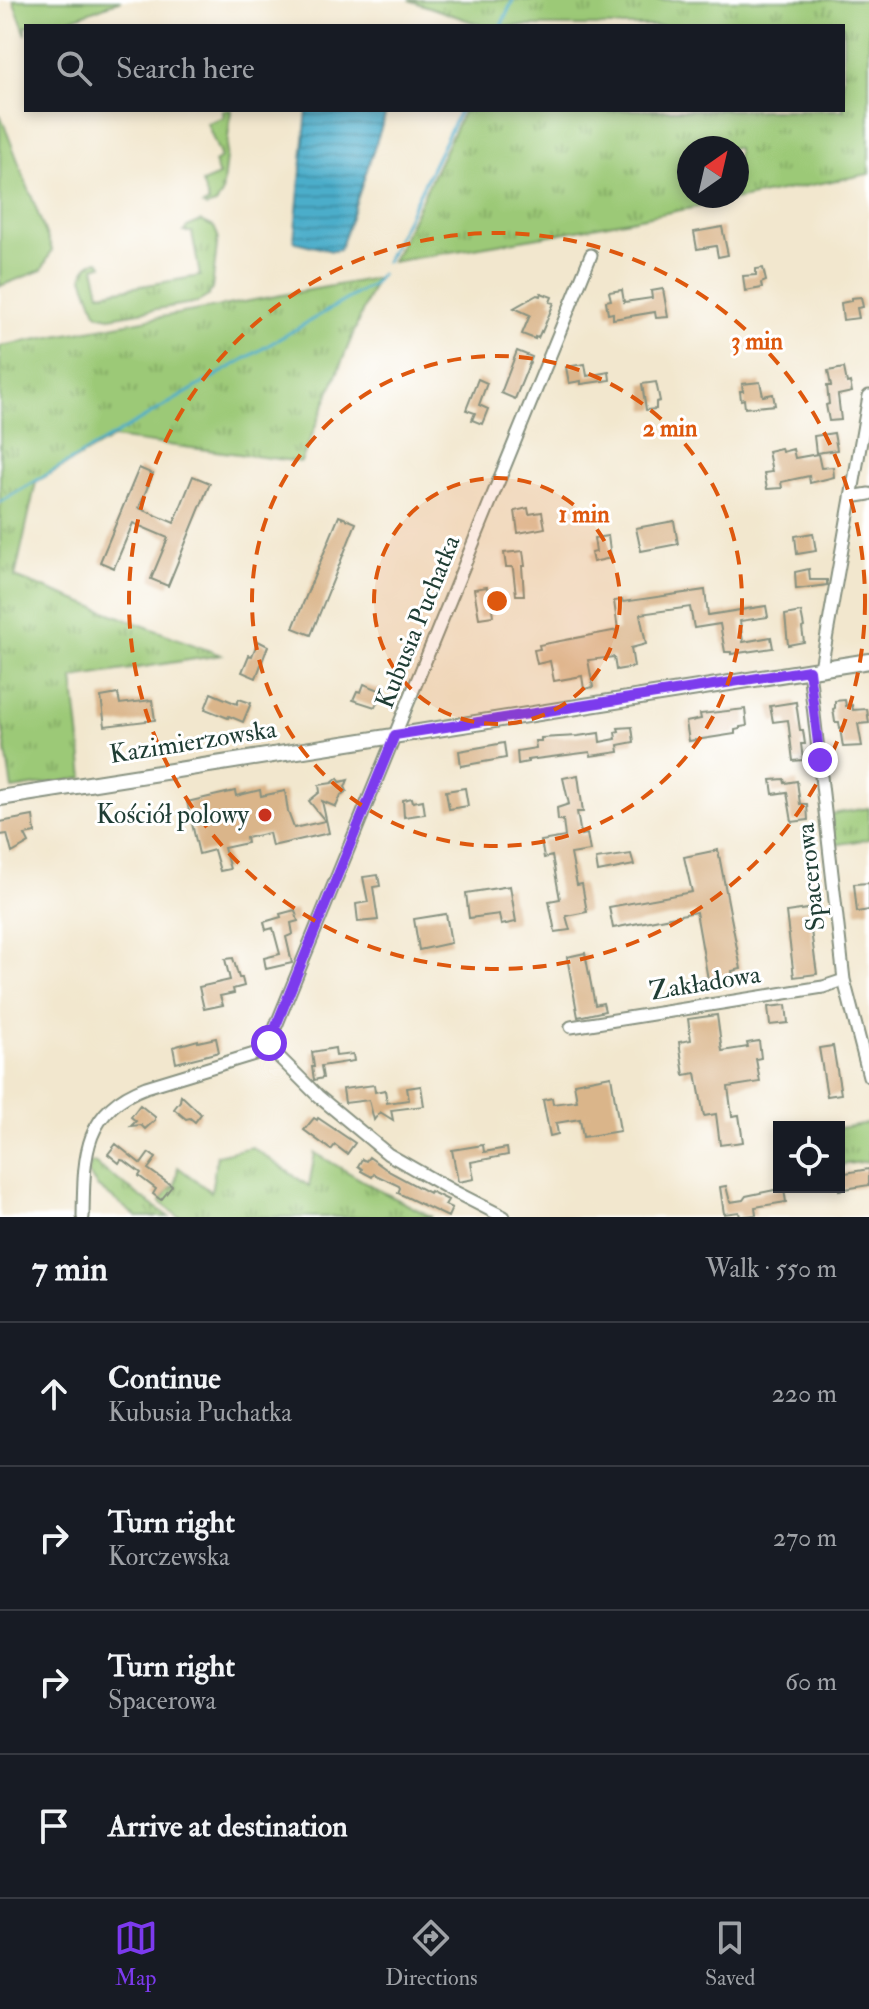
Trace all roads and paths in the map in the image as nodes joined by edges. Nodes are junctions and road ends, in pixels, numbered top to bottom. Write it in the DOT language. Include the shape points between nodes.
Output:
graph roads {
  1 [pos="591,255"];
  2 [pos="869,396"];
  3 [pos="869,494"];
  4 [pos="851,497"];
  5 [pos="869,661"];
  6 [pos="815,669"];
  7 [pos="395,735"];
  8 [pos="0,798"];
  9 [pos="844,980"];
  10 [pos="571,1027"];
  11 [pos="269,1043"];
  12 [pos="869,1076"];
  13 [pos="83,1217"];
  14 [pos="504,1217"];
  1 -- 7 [label="street, Kubusia Puchatka"];
  2 -- 4 [label="street, Spacerowa"];
  3 -- 4 [label="street"];
  4 -- 6 [label="street, Spacerowa"];
  5 -- 6 [label="street, Kazimierzowska"];
  6 -- 7 [label="street, Kazimierzowska"];
  6 -- 9 [label="street, Spacerowa"];
  7 -- 8 [label="street, Kazimierzowska"];
  7 -- 11 [label="street, Kubusia Puchatka"];
  9 -- 10 [label="street, Zakładowa"];
  9 -- 12 [label="street, Spacerowa"];
  11 -- 13 [label="street" via="261,1052 146,1087 114,1103 89,1140"];
  11 -- 14 [label="street" via="318,1096 388,1154"];
}
